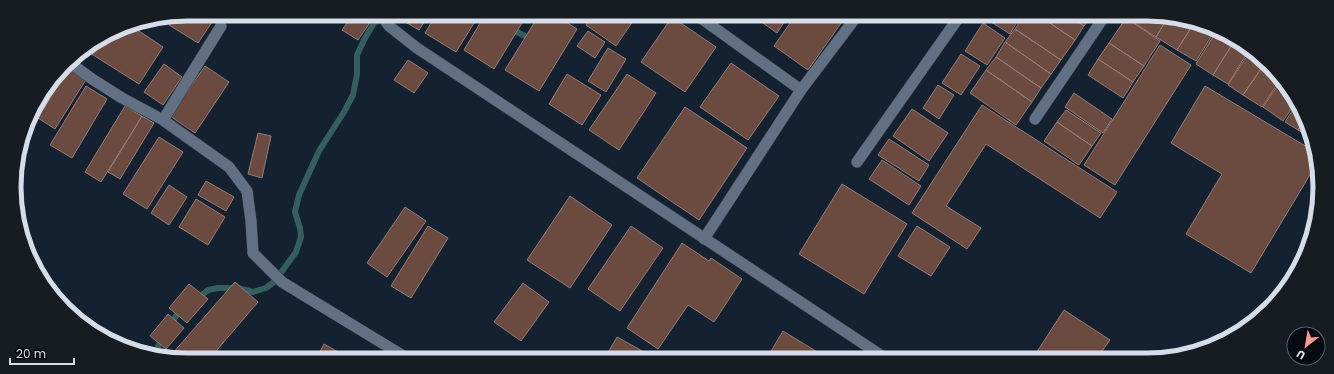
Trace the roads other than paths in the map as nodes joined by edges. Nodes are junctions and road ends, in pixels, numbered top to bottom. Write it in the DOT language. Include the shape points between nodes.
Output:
graph roads {
  1 [pos="385,21"];
  2 [pos="705,21"];
  3 [pos="853,21"];
  4 [pos="956,21"];
  5 [pos="1101,21"];
  6 [pos="221,26"];
  7 [pos="74,66"];
  8 [pos="801,90"];
  9 [pos="1035,119"];
  10 [pos="163,120"];
  11 [pos="857,162"];
  12 [pos="704,239"];
  13 [pos="398,353"];
  14 [pos="877,353"];
  1 -- 12 [label="street" via="418,48"];
  2 -- 8 [label="street"];
  3 -- 8 [label="street"];
  4 -- 11 [label="street"];
  5 -- 9 [label="street"];
  6 -- 10 [label="street"];
  7 -- 10 [label="street" via="122,98"];
  8 -- 12 [label="street"];
  10 -- 13 [label="street" via="229,167 247,191 253,253 282,282"];
  12 -- 14 [label="street"];
}
